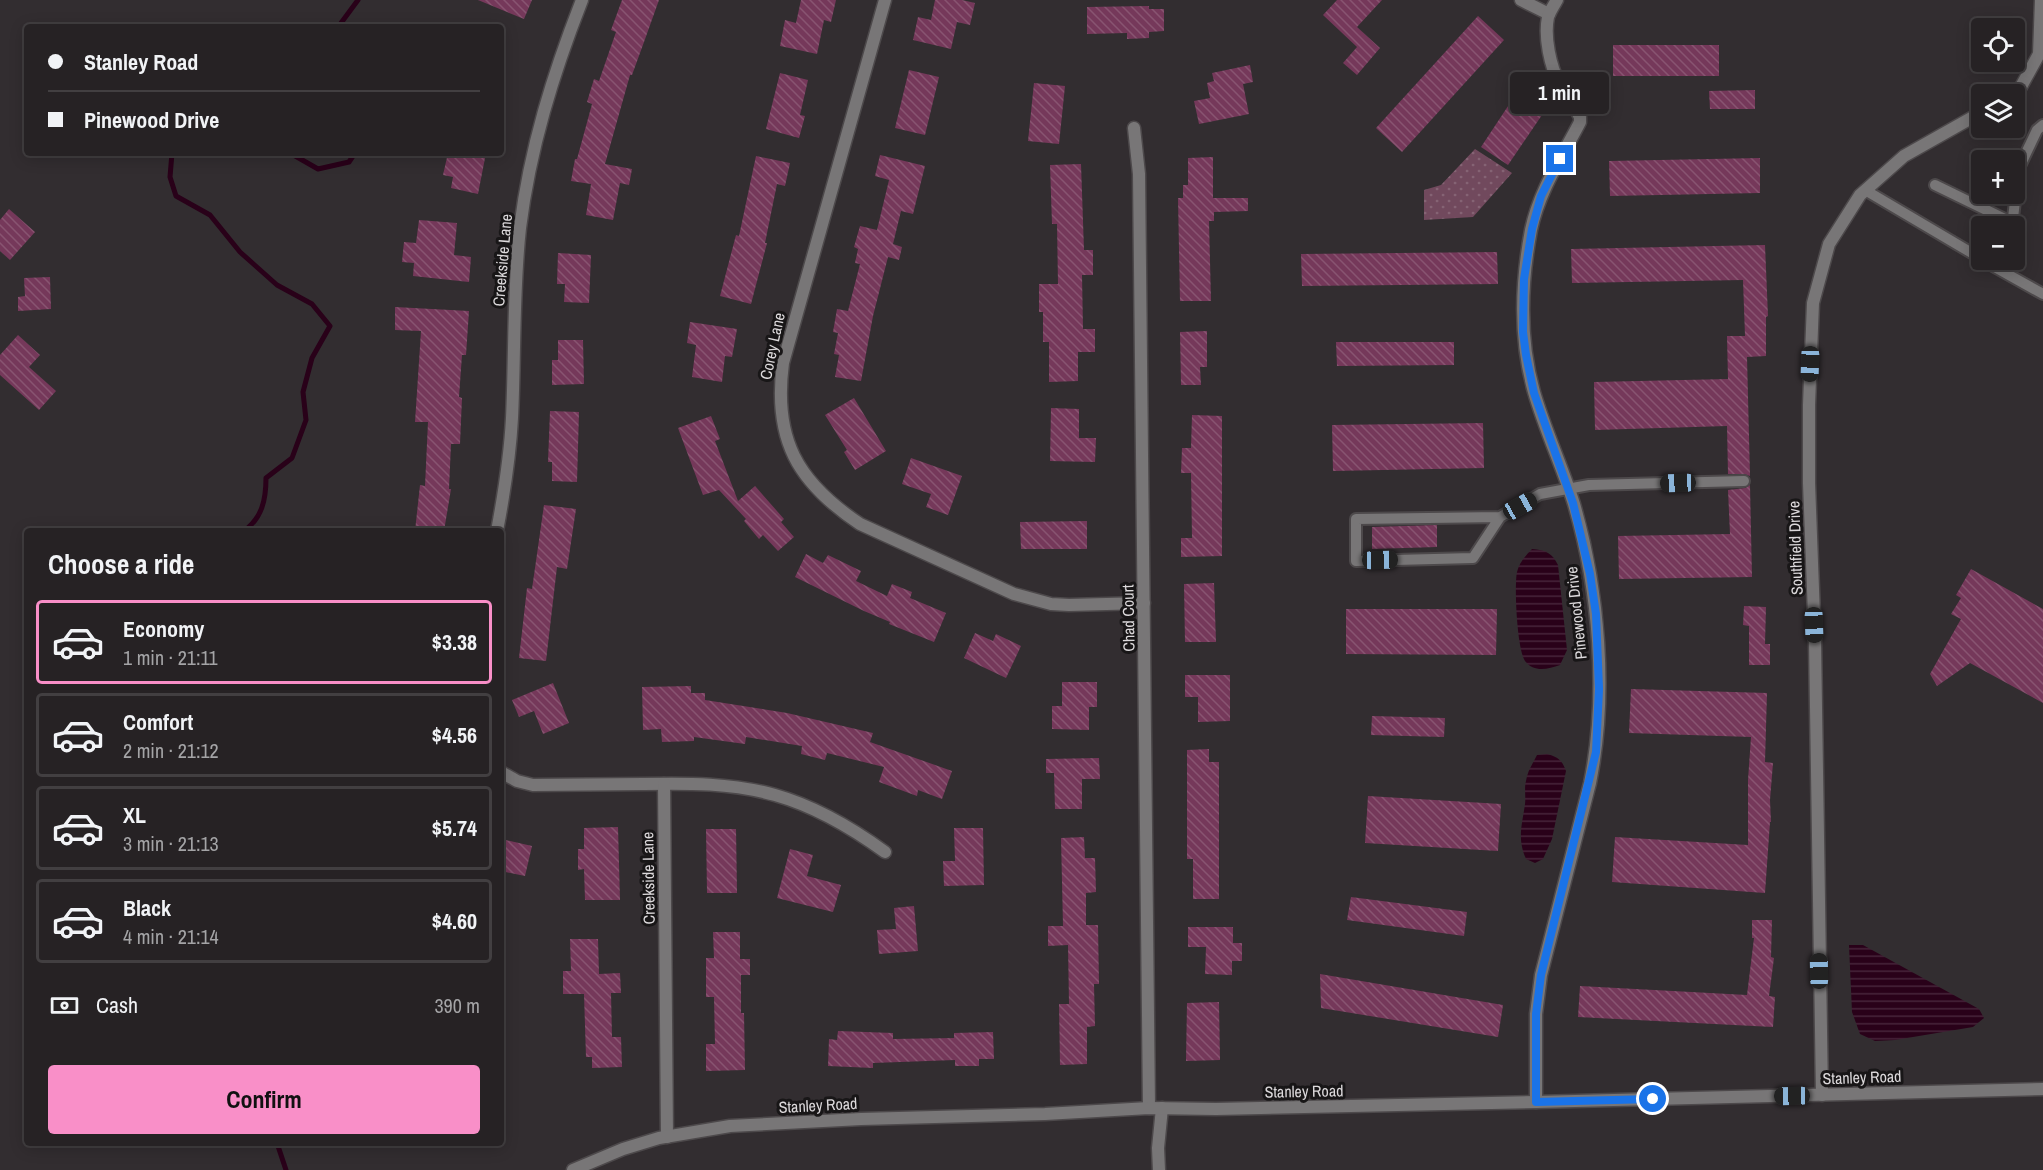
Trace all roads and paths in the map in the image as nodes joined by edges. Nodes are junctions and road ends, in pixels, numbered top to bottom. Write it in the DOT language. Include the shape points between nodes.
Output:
graph roads {
  1 [pos="582,0"];
  2 [pos="885,0"];
  3 [pos="1521,0"];
  4 [pos="1557,0"];
  5 [pos="2041,0"];
  6 [pos="1549,14"];
  7 [pos="2041,55"];
  8 [pos="2023,84"];
  9 [pos="1971,118"];
  10 [pos="2043,125"];
  11 [pos="1134,128"];
  12 [pos="1935,185"];
  13 [pos="1865,190"];
  14 [pos="1995,216"];
  15 [pos="2013,216"];
  16 [pos="1971,253"];
  17 [pos="2009,270"];
  18 [pos="2043,294"];
  19 [pos="1744,481"];
  20 [pos="1569,490"];
  21 [pos="1500,517"];
  22 [pos="497,528"];
  23 [pos="1144,603"];
  24 [pos="504,774"];
  25 [pos="664,784"];
  26 [pos="885,852"];
  27 [pos="2043,1089"];
  28 [pos="1822,1095"];
  29 [pos="1536,1102"];
  30 [pos="1156,1108"];
  31 [pos="667,1137"];
  32 [pos="573,1170"];
  33 [pos="1159,1170"];
  1 -- 22 [label="street, Creekside Lane" via="544,107 525,196 509,449"];
  2 -- 23 [label="street, Corey Lane" via="783,363 779,388 782,415 795,461 821,494 860,524 1014,594 1060,604"];
  3 -- 6 [label="street"];
  4 -- 6 [label="street, Pinewood Drive"];
  5 -- 7 [label="street"];
  6 -- 20 [label="street, Pinewood Drive" via="1553,70 1580,122 1541,196 1532,229 1524,279 1523,332 1534,393"];
  7 -- 8 [label="street"];
  9 -- 13 [label="street, Southfield Drive" via="1904,156"];
  10 -- 15 [label="lane" via="2019,168"];
  11 -- 23 [label="street, Chad Court" via="1139,174"];
  12 -- 14 [label="lane"];
  13 -- 16 [label="lane"];
  13 -- 28 [label="street, Southfield Drive" via="1829,244 1813,303 1809,483"];
  17 -- 18 [label="lane"];
  19 -- 20 [label="lane" via="1589,485"];
  20 -- 21 [label="lane" via="1540,494"];
  20 -- 29 [label="street, Pinewood Drive" via="1582,535 1596,614 1596,752 1541,975 1536,1014"];
  21 -- 21 [label="lane" via="1356,519 1356,561 1473,558"];
  23 -- 30 [label="street, Chad Court"];
  24 -- 25 [label="street" via="533,785"];
  25 -- 26 [label="street" via="710,783 776,795 809,807"];
  25 -- 31 [label="street, Creekside Lane"];
  27 -- 28 [label="street, Stanley Road"];
  28 -- 29 [label="street, Stanley Road"];
  29 -- 30 [label="street, Stanley Road"];
  30 -- 31 [label="street, Stanley Road" via="730,1126"];
  30 -- 33 [label="street, Chad Court"];
  31 -- 32 [label="street, Stanley Road" via="623,1149"];
}
